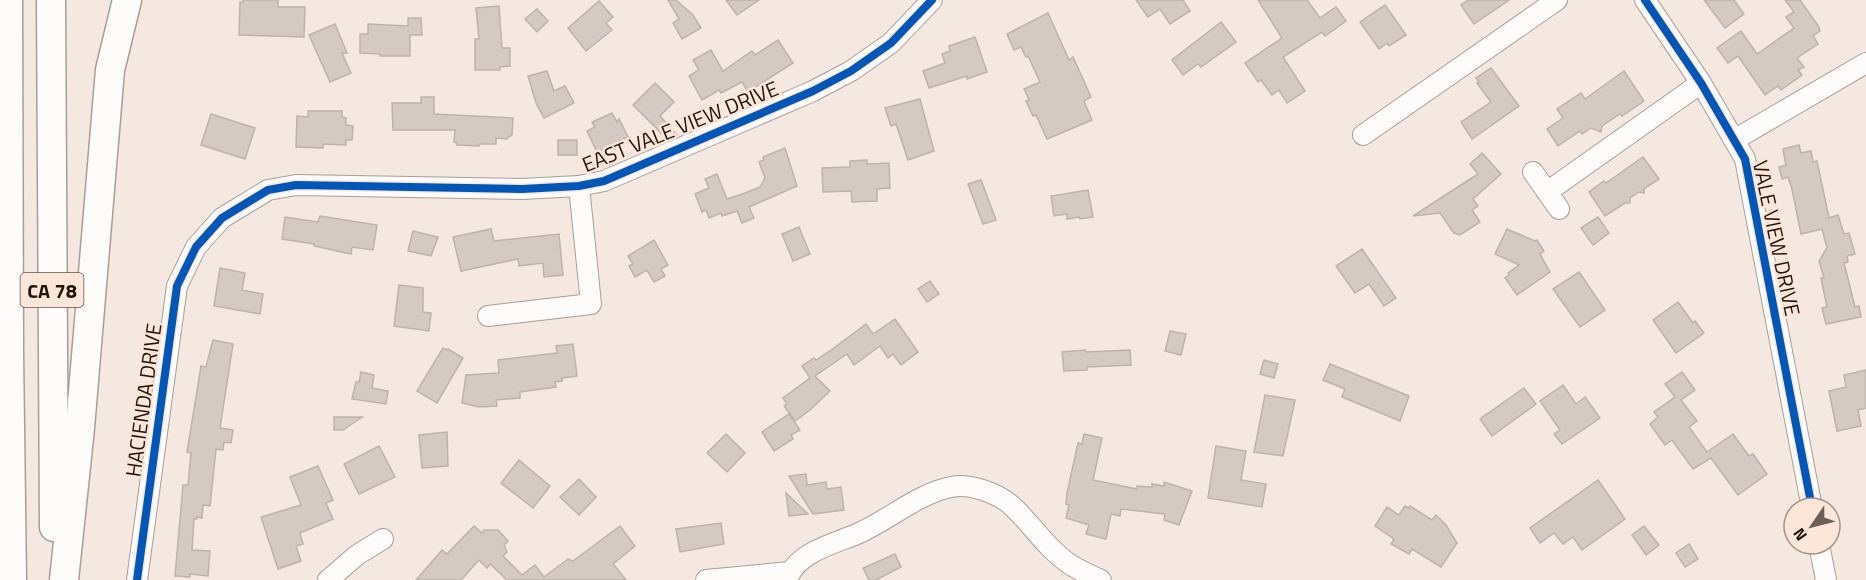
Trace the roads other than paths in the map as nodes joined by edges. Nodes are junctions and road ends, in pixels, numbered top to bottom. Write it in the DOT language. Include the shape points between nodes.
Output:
graph roads {
  1 [pos="8,0"];
  2 [pos="51,0"];
  3 [pos="127,0"];
  4 [pos="932,0"];
  5 [pos="1557,0"];
  6 [pos="1652,3"];
  7 [pos="1866,63"];
  8 [pos="1701,83"];
  9 [pos="1363,135"];
  10 [pos="1734,140"];
  11 [pos="1533,172"];
  12 [pos="579,186"];
  13 [pos="1547,192"];
  14 [pos="1559,209"];
  15 [pos="0,227"];
  16 [pos="207,233"];
  17 [pos="488,316"];
  18 [pos="9,351"];
  19 [pos="1810,496"];
  20 [pos="383,540"];
  21 [pos="1821,556"];
  22 [pos="789,576"];
  23 [pos="12,580"];
  24 [pos="54,580"];
  25 [pos="64,580"];
  26 [pos="137,580"];
  27 [pos="328,580"];
  28 [pos="706,580"];
  29 [pos="1101,580"];
  30 [pos="1826,580"];
  1 -- 18 [label="highway, CA 78"];
  2 -- 24 [label="highway, CA 78"];
  3 -- 25 [label="highway" via="110,70"];
  4 -- 12 [label="street, EAST VALE VIEW DRIVE" via="891,43 851,71 604,181"];
  5 -- 9 [label="street"];
  6 -- 8 [label="street, VALE VIEW DRIVE"];
  7 -- 10 [label="street"];
  8 -- 10 [label="street, VALE VIEW DRIVE"];
  8 -- 13 [label="street"];
  10 -- 19 [label="street, VALE VIEW DRIVE" via="1745,159 1755,205"];
  11 -- 13 [label="street"];
  12 -- 16 [label="street, EAST VALE VIEW DRIVE" via="522,189 296,184 268,190 222,218"];
  12 -- 17 [label="street" via="591,304"];
  13 -- 14 [label="street"];
  15 -- 18 [label="highway"];
  16 -- 26 [label="street, HACIENDA DRIVE" via="177,286"];
  18 -- 23 [label="highway, CA 78"];
  20 -- 27 [label="street" via="357,555"];
  21 -- 30 [label="street"];
  22 -- 28 [label="street"];
  22 -- 29 [label="street" via="811,553 953,486 978,487 1010,503 1041,540 1069,564"];
}
